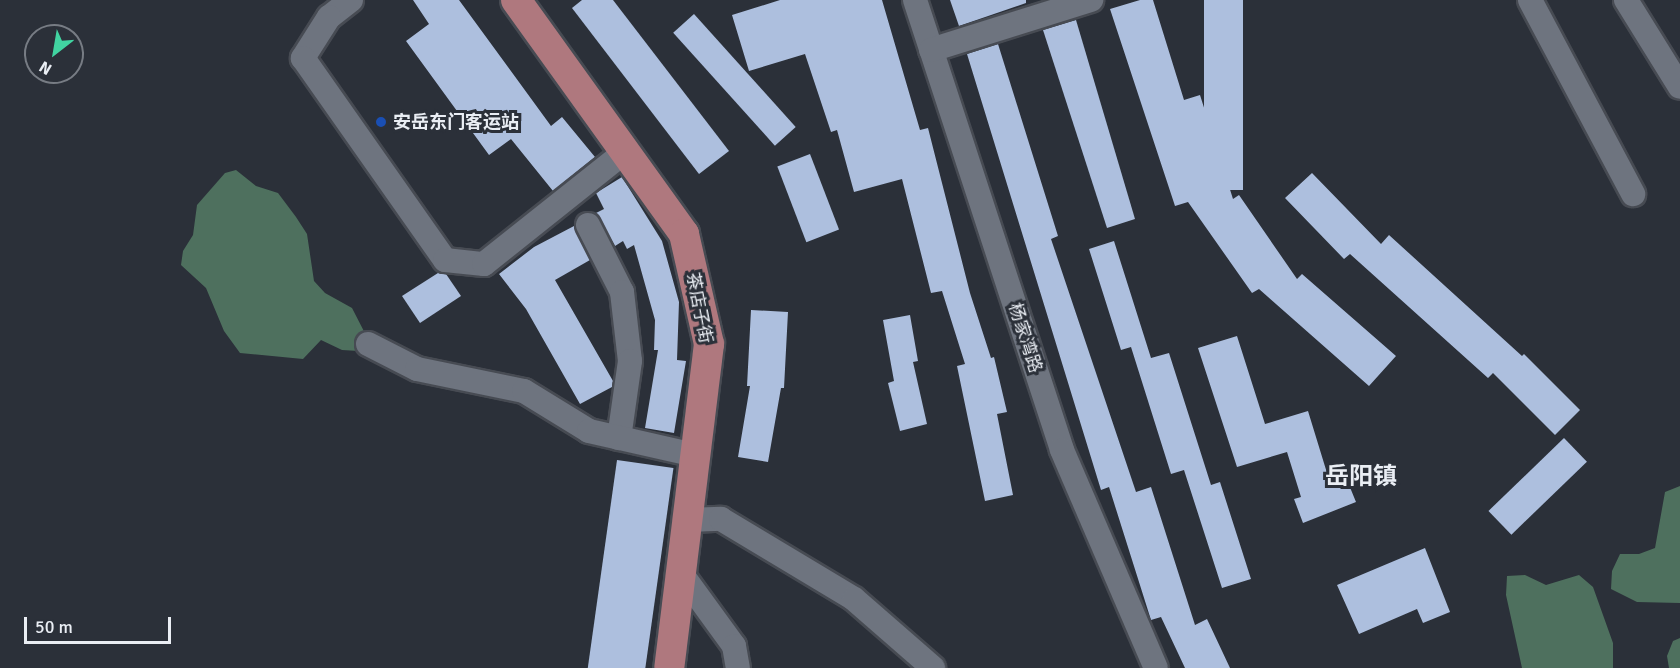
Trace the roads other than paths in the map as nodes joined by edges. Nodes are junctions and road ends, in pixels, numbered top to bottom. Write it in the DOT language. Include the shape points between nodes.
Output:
graph roads {
  1 [pos="351,0"];
  2 [pos="516,0"];
  3 [pos="915,0"];
  4 [pos="1091,0"];
  5 [pos="1530,0"];
  6 [pos="1626,0"];
  7 [pos="931,50"];
  8 [pos="1680,87"];
  9 [pos="626,152"];
  10 [pos="1633,194"];
  11 [pos="588,225"];
  12 [pos="368,344"];
  13 [pos="619,438"];
  14 [pos="696,455"];
  15 [pos="687,520"];
  16 [pos="681,573"];
  17 [pos="669,668"];
  18 [pos="738,668"];
  19 [pos="933,668"];
  20 [pos="1156,668"];
  1 -- 9 [label="street" via="329,17 303,58 445,260 484,264"];
  2 -- 9 [label="main road, 茶店子街"];
  3 -- 7 [label="street, 杨家湾路"];
  4 -- 7 [label="street"];
  5 -- 10 [label="street"];
  6 -- 8 [label="street"];
  7 -- 20 [label="street, 杨家湾路" via="1062,450"];
  9 -- 14 [label="main road, 茶店子街" via="684,234 709,345"];
  11 -- 13 [label="street" via="622,292 630,361"];
  12 -- 13 [label="street" via="417,369 524,391 589,431"];
  13 -- 14 [label="street"];
  14 -- 15 [label="main road, 茶店子街"];
  15 -- 16 [label="main road, 茶店子街"];
  15 -- 19 [label="street" via="721,519 854,599"];
  16 -- 17 [label="main road, 茶店子街"];
  16 -- 18 [label="street" via="734,646"];
}
